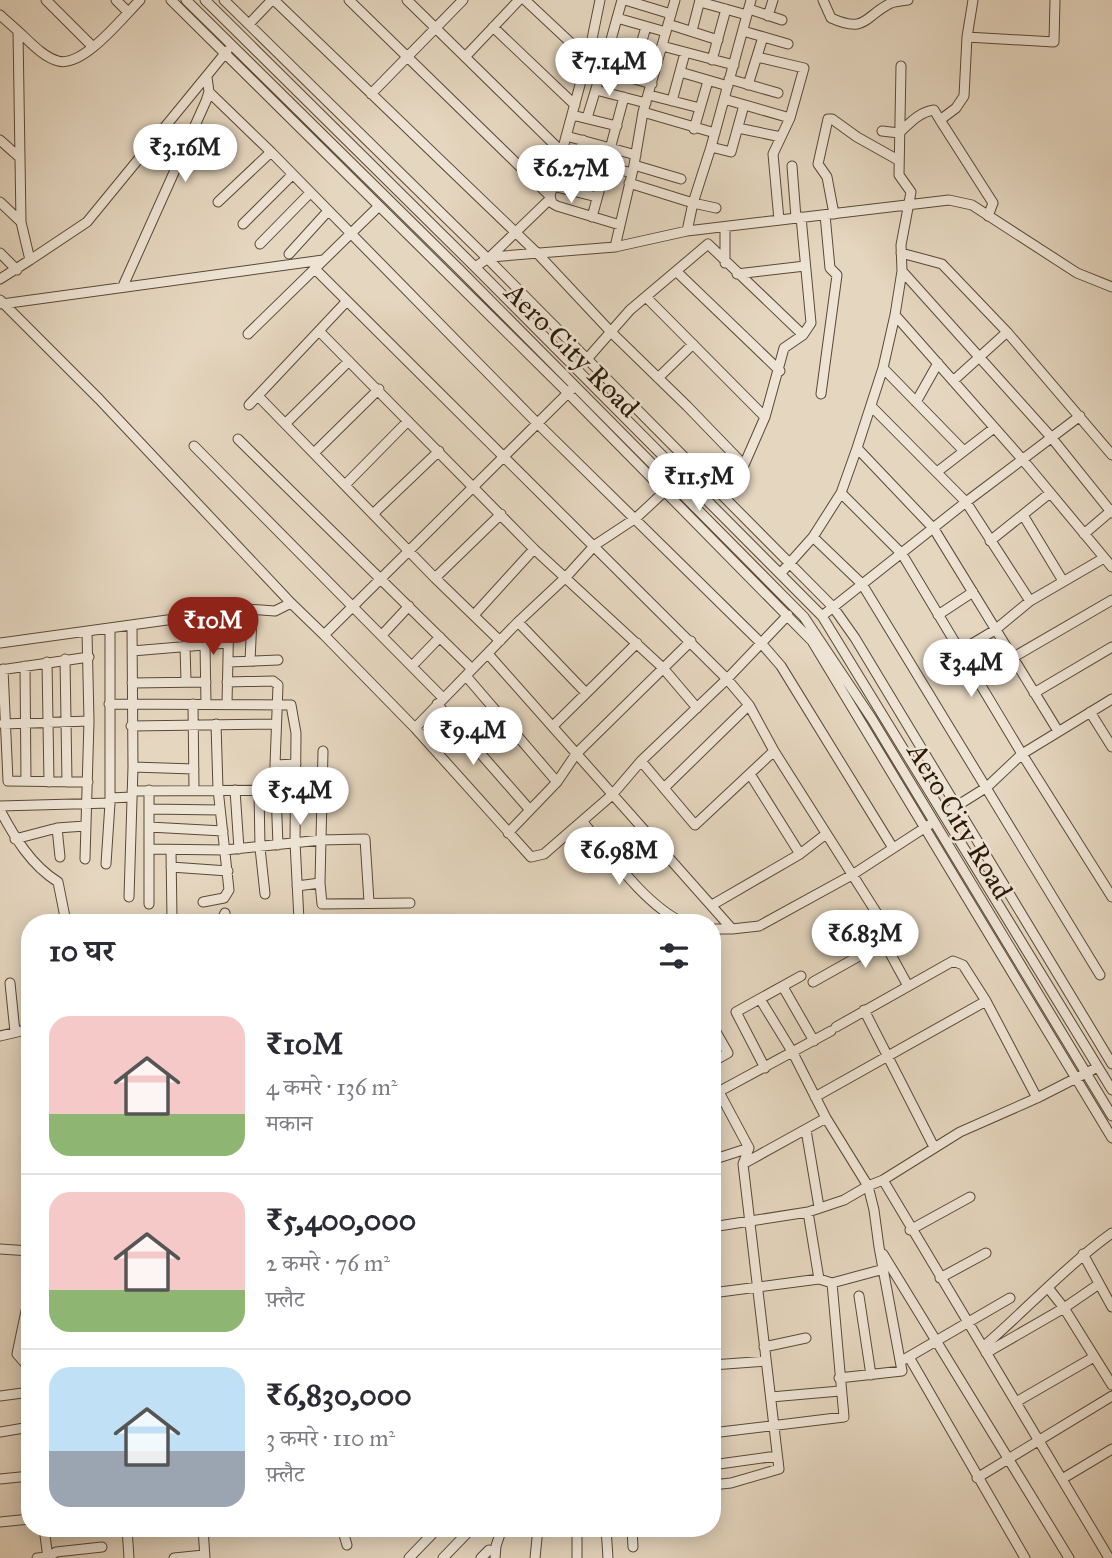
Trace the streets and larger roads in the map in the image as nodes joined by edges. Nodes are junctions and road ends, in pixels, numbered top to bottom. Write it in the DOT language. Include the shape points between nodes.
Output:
graph roads {
  1 [pos="46,0"];
  2 [pos="116,0"];
  3 [pos="140,0"];
  4 [pos="171,0"];
  5 [pos="186,0"];
  6 [pos="205,0"];
  7 [pos="225,0"];
  8 [pos="273,0"];
  9 [pos="349,0"];
  10 [pos="407,0"];
  11 [pos="463,0"];
  12 [pos="519,0"];
  13 [pos="526,0"];
  14 [pos="600,0"];
  15 [pos="623,0"];
  16 [pos="675,0"];
  17 [pos="773,0"];
  18 [pos="823,0"];
  19 [pos="908,0"];
  20 [pos="973,0"];
  21 [pos="1055,0"];
  22 [pos="700,1"];
  23 [pos="650,3"];
  24 [pos="749,8"];
  25 [pos="726,9"];
  26 [pos="128,12"];
  27 [pos="671,14"];
  28 [pos="0,15"];
  29 [pos="768,16"];
  30 [pos="617,18"];
  31 [pos="782,20"];
  32 [pos="249,24"];
  33 [pos="435,27"];
  34 [pos="493,27"];
  35 [pos="646,27"];
  36 [pos="667,28"];
  37 [pos="692,31"];
  38 [pos="743,31"];
  39 [pos="18,32"];
  40 [pos="763,37"];
  41 [pos="967,37"];
  42 [pos="718,40"];
  43 [pos="232,44"];
  44 [pos="591,44"];
  45 [pos="789,44"];
  46 [pos="662,46"];
  47 [pos="93,47"];
  48 [pos="609,47"];
  49 [pos="685,53"];
  50 [pos="225,54"];
  51 [pos="636,56"];
  52 [pos="406,57"];
  53 [pos="464,57"];
  54 [pos="757,57"];
  55 [pos="712,60"];
  56 [pos="586,62"];
  57 [pos="734,65"];
  58 [pos="901,66"];
  59 [pos="602,69"];
  60 [pos="680,72"];
  61 [pos="207,77"];
  62 [pos="631,78"];
  63 [pos="708,81"];
  64 [pos="728,82"];
  65 [pos="652,84"];
  66 [pos="748,85"];
  67 [pos="596,90"];
  68 [pos="209,92"];
  69 [pos="778,93"];
  70 [pos="371,94"];
  71 [pos="624,97"];
  72 [pos="724,99"];
  73 [pos="672,101"];
  74 [pos="646,103"];
  75 [pos="744,105"];
  76 [pos="700,108"];
  77 [pos="573,110"];
  78 [pos="587,118"];
  79 [pos="790,118"];
  80 [pos="940,120"];
  81 [pos="617,126"];
  82 [pos="738,128"];
  83 [pos="694,129"];
  84 [pos="882,131"];
  85 [pos="715,133"];
  86 [pos="899,133"];
  87 [pos="566,136"];
  88 [pos="781,137"];
  89 [pos="583,140"];
  90 [pos="0,141"];
  91 [pos="711,147"];
  92 [pos="610,149"];
  93 [pos="271,152"];
  94 [pos="562,152"];
  95 [pos="19,157"];
  96 [pos="578,159"];
  97 [pos="898,160"];
  98 [pos="634,164"];
  99 [pos="606,166"];
  100 [pos="792,166"];
  101 [pos="292,175"];
  102 [pos="681,179"];
  103 [pos="629,183"];
  104 [pos="552,186"];
  105 [pos="569,189"];
  106 [pos="310,193"];
  107 [pos="597,197"];
  108 [pos="550,198"];
  109 [pos="0,202"];
  110 [pos="218,202"];
  111 [pos="693,203"];
  112 [pos="909,203"];
  113 [pos="379,206"];
  114 [pos="716,208"];
  115 [pos="328,211"];
  116 [pos="830,214"];
  117 [pos="988,216"];
  118 [pos="592,217"];
  119 [pos="798,218"];
  120 [pos="779,220"];
  121 [pos="21,222"];
  122 [pos="243,224"];
  123 [pos="620,225"];
  124 [pos="725,227"];
  125 [pos="687,231"];
  126 [pos="514,232"];
  127 [pos="351,234"];
  128 [pos="261,244"];
  129 [pos="615,247"];
  130 [pos="0,253"];
  131 [pos="537,253"];
  132 [pos="901,253"];
  133 [pos="289,254"];
  134 [pos="488,257"];
  135 [pos="30,260"];
  136 [pos="323,260"];
  137 [pos="725,262"];
  138 [pos="805,266"];
  139 [pos="475,267"];
  140 [pos="315,269"];
  141 [pos="17,270"];
  142 [pos="676,271"];
  143 [pos="902,271"];
  144 [pos="737,274"];
  145 [pos="0,279"];
  146 [pos="123,286"];
  147 [pos="1112,287"];
  148 [pos="646,297"];
  149 [pos="1,302"];
  150 [pos="346,302"];
  151 [pos="895,315"];
  152 [pos="319,331"];
  153 [pos="611,332"];
  154 [pos="1007,332"];
  155 [pos="248,334"];
  156 [pos="803,335"];
  157 [pos="693,344"];
  158 [pos="978,357"];
  159 [pos="587,359"];
  160 [pos="349,361"];
  161 [pos="938,363"];
  162 [pos="883,368"];
  163 [pos="780,371"];
  164 [pos="658,378"];
  165 [pos="953,381"];
  166 [pos="576,386"];
  167 [pos="379,389"];
  168 [pos="567,392"];
  169 [pos="821,394"];
  170 [pos="258,396"];
  171 [pos="916,402"];
  172 [pos="249,405"];
  173 [pos="872,406"];
  174 [pos="765,416"];
  175 [pos="1080,416"];
  176 [pos="408,421"];
  177 [pos="536,422"];
  178 [pos="285,424"];
  179 [pos="994,428"];
  180 [pos="1051,437"];
  181 [pos="238,439"];
  182 [pos="194,446"];
  183 [pos="857,448"];
  184 [pos="963,450"];
  185 [pos="439,451"];
  186 [pos="314,453"];
  187 [pos="504,455"];
  188 [pos="1112,455"];
  189 [pos="1023,460"];
  190 [pos="744,465"];
  191 [pos="937,472"];
  192 [pos="683,476"];
  193 [pos="346,484"];
  194 [pos="673,484"];
  195 [pos="473,487"];
  196 [pos="665,491"];
  197 [pos="719,491"];
  198 [pos="841,493"];
  199 [pos="1050,494"];
  200 [pos="966,502"];
  201 [pos="1111,512"];
  202 [pos="374,513"];
  203 [pos="501,514"];
  204 [pos="1023,515"];
  205 [pos="636,518"];
  206 [pos="934,529"];
  207 [pos="1084,534"];
  208 [pos="813,537"];
  209 [pos="990,541"];
  210 [pos="595,545"];
  211 [pos="534,549"];
  212 [pos="409,550"];
  213 [pos="902,554"];
  214 [pos="1104,558"];
  215 [pos="790,563"];
  216 [pos="1112,568"];
  217 [pos="780,574"];
  218 [pos="435,578"];
  219 [pos="566,578"];
  220 [pos="381,580"];
  221 [pos="1063,582"];
  222 [pos="862,584"];
  223 [pos="973,592"];
  224 [pos="1112,600"];
  225 [pos="1030,601"];
  226 [pos="291,603"];
  227 [pos="409,606"];
  228 [pos="352,607"];
  229 [pos="833,607"];
  230 [pos="247,609"];
  231 [pos="229,612"];
  232 [pos="474,615"];
  233 [pos="788,615"];
  234 [pos="939,615"];
  235 [pos="822,616"];
  236 [pos="517,622"];
  237 [pos="132,627"];
  238 [pos="110,629"];
  239 [pos="995,630"];
  240 [pos="87,632"];
  241 [pos="324,635"];
  242 [pos="382,635"];
  243 [pos="440,638"];
  244 [pos="500,641"];
  245 [pos="691,641"];
  246 [pos="0,643"];
  247 [pos="228,643"];
  248 [pos="637,643"];
  249 [pos="761,643"];
  250 [pos="205,644"];
  251 [pos="185,646"];
  252 [pos="1112,647"];
  253 [pos="132,651"];
  254 [pos="960,651"];
  255 [pos="488,654"];
  256 [pos="89,657"];
  257 [pos="1012,658"];
  258 [pos="65,659"];
  259 [pos="278,660"];
  260 [pos="250,661"];
  261 [pos="47,662"];
  262 [pos="228,662"];
  263 [pos="25,666"];
  264 [pos="412,666"];
  265 [pos="663,668"];
  266 [pos="2,670"];
  267 [pos="469,673"];
  268 [pos="727,679"];
  269 [pos="186,681"];
  270 [pos="205,682"];
  271 [pos="228,682"];
  272 [pos="132,683"];
  273 [pos="586,693"];
  274 [pos="1034,693"];
  275 [pos="1112,699"];
  276 [pos="440,701"];
  277 [pos="131,703"];
  278 [pos="227,703"];
  279 [pos="277,703"];
  280 [pos="109,704"];
  281 [pos="193,704"];
  282 [pos="206,704"];
  283 [pos="749,705"];
  284 [pos="697,708"];
  285 [pos="1090,712"];
  286 [pos="89,720"];
  287 [pos="66,721"];
  288 [pos="48,722"];
  289 [pos="26,723"];
  290 [pos="3,724"];
  291 [pos="216,724"];
  292 [pos="275,724"];
  293 [pos="194,725"];
  294 [pos="131,726"];
  295 [pos="554,726"];
  296 [pos="415,728"];
  297 [pos="1058,731"];
  298 [pos="1112,747"];
  299 [pos="323,751"];
  300 [pos="775,751"];
  301 [pos="576,754"];
  302 [pos="1022,754"];
  303 [pos="641,761"];
  304 [pos="296,764"];
  305 [pos="275,765"];
  306 [pos="133,767"];
  307 [pos="194,769"];
  308 [pos="750,774"];
  309 [pos="26,781"];
  310 [pos="49,782"];
  311 [pos="67,782"];
  312 [pos="88,782"];
  313 [pos="557,782"];
  314 [pos="987,787"];
  315 [pos="664,788"];
  316 [pos="194,789"];
  317 [pos="218,789"];
  318 [pos="149,790"];
  319 [pos="235,790"];
  320 [pos="259,790"];
  321 [pos="277,790"];
  322 [pos="132,794"];
  323 [pos="612,795"];
  324 [pos="110,800"];
  325 [pos="86,803"];
  326 [pos="957,806"];
  327 [pos="0,808"];
  328 [pos="149,809"];
  329 [pos="220,810"];
  330 [pos="530,810"];
  331 [pos="944,814"];
  332 [pos="582,821"];
  333 [pos="930,825"];
  334 [pos="85,826"];
  335 [pos="149,827"];
  336 [pos="57,828"];
  337 [pos="223,831"];
  338 [pos="508,833"];
  339 [pos="826,834"];
  340 [pos="15,839"];
  341 [pos="321,840"];
  342 [pos="295,842"];
  343 [pos="278,845"];
  344 [pos="260,848"];
  345 [pos="893,848"];
  346 [pos="149,849"];
  347 [pos="239,849"];
  348 [pos="171,850"];
  349 [pos="225,850"];
  350 [pos="800,854"];
  351 [pos="60,858"];
  352 [pos="85,859"];
  353 [pos="106,864"];
  354 [pos="171,867"];
  355 [pos="228,870"];
  356 [pos="852,875"];
  357 [pos="320,883"];
  358 [pos="297,886"];
  359 [pos="265,894"];
  360 [pos="129,897"];
  361 [pos="1112,897"];
  362 [pos="203,902"];
  363 [pos="369,902"];
  364 [pos="410,903"];
  365 [pos="149,904"];
  366 [pos="712,905"];
  367 [pos="65,914"];
  368 [pos="172,914"];
  369 [pos="299,914"];
  370 [pos="666,914"];
  371 [pos="720,914"];
  372 [pos="721,916"];
  373 [pos="883,923"];
  374 [pos="721,929"];
  375 [pos="732,929"];
  376 [pos="1100,975"];
  377 [pos="801,976"];
  378 [pos="813,982"];
  379 [pos="10,983"];
  380 [pos="908,986"];
  381 [pos="783,987"];
  382 [pos="760,999"];
  383 [pos="986,1001"];
  384 [pos="864,1010"];
  385 [pos="21,1031"];
  386 [pos="15,1032"];
  387 [pos="0,1036"];
  388 [pos="721,1041"];
  389 [pos="814,1041"];
  390 [pos="793,1053"];
  391 [pos="887,1055"];
  392 [pos="721,1058"];
  393 [pos="1111,1061"];
  394 [pos="1098,1067"];
  395 [pos="765,1068"];
  396 [pos="1087,1073"];
  397 [pos="1075,1079"];
  398 [pos="721,1090"];
  399 [pos="1112,1090"];
  400 [pos="721,1093"];
  401 [pos="815,1097"];
  402 [pos="1037,1098"];
  403 [pos="1112,1116"];
  404 [pos="826,1118"];
  405 [pos="806,1130"];
  406 [pos="1112,1138"];
  407 [pos="934,1147"];
  408 [pos="749,1148"];
  409 [pos="721,1157"];
  410 [pos="743,1164"];
  411 [pos="883,1181"];
  412 [pos="868,1186"];
  413 [pos="970,1197"];
  414 [pos="819,1207"];
  415 [pos="808,1212"];
  416 [pos="751,1222"];
  417 [pos="721,1226"];
  418 [pos="911,1230"];
  419 [pos="1112,1233"];
  420 [pos="879,1247"];
  421 [pos="0,1249"];
  422 [pos="21,1250"];
  423 [pos="986,1253"];
  424 [pos="1083,1254"];
  425 [pos="884,1269"];
  426 [pos="940,1278"];
  427 [pos="818,1279"];
  428 [pos="832,1283"];
  429 [pos="1099,1284"];
  430 [pos="756,1288"];
  431 [pos="1049,1289"];
  432 [pos="721,1292"];
  433 [pos="859,1296"];
  434 [pos="1010,1298"];
  435 [pos="1112,1307"];
  436 [pos="1064,1308"];
  437 [pos="969,1322"];
  438 [pos="806,1338"];
  439 [pos="936,1340"];
  440 [pos="21,1341"];
  441 [pos="764,1347"];
  442 [pos="985,1350"];
  443 [pos="909,1357"];
  444 [pos="1094,1357"];
  445 [pos="21,1359"];
  446 [pos="766,1361"];
  447 [pos="900,1362"];
  448 [pos="721,1365"];
  449 [pos="871,1375"];
  450 [pos="839,1378"];
  451 [pos="1112,1385"];
  452 [pos="840,1391"];
  453 [pos="21,1393"];
  454 [pos="0,1396"];
  455 [pos="1112,1396"];
  456 [pos="771,1397"];
  457 [pos="1016,1402"];
  458 [pos="774,1426"];
  459 [pos="21,1428"];
  460 [pos="0,1432"];
  461 [pos="721,1432"];
  462 [pos="1039,1442"];
  463 [pos="1112,1449"];
  464 [pos="777,1456"];
  465 [pos="1009,1460"];
  466 [pos="721,1464"];
  467 [pos="21,1477"];
  468 [pos="977,1478"];
  469 [pos="0,1479"];
  470 [pos="1062,1479"];
  471 [pos="721,1484"];
  472 [pos="21,1521"];
  473 [pos="0,1522"];
  474 [pos="45,1537"];
  475 [pos="128,1537"];
  476 [pos="203,1537"];
  477 [pos="345,1537"];
  478 [pos="429,1537"];
  479 [pos="463,1537"];
  480 [pos="499,1537"];
  481 [pos="537,1537"];
  482 [pos="577,1537"];
  483 [pos="607,1537"];
  484 [pos="632,1537"];
  485 [pos="347,1545"];
  486 [pos="1108,1546"];
  487 [pos="102,1547"];
  488 [pos="633,1547"];
  489 [pos="492,1554"];
  490 [pos="48,1557"];
  491 [pos="204,1557"];
  492 [pos="37,1558"];
  493 [pos="129,1558"];
  494 [pos="174,1558"];
  495 [pos="409,1558"];
  496 [pos="443,1558"];
  497 [pos="481,1558"];
  498 [pos="535,1558"];
  499 [pos="577,1558"];
  500 [pos="608,1558"];
  501 [pos="1026,1558"];
  502 [pos="1069,1558"];
  503 [pos="1109,1558"];
  1 -- 47 [label="street"];
  2 -- 26 [label="street"];
  3 -- 26 [label="street"];
  4 -- 50 [label="street"];
  5 -- 43 [label="street, Aero City Road"];
  6 -- 139 [label="street, Aero City Road"];
  7 -- 32 [label="street"];
  8 -- 32 [label="street"];
  8 -- 70 [label="street"];
  9 -- 52 [label="street"];
  10 -- 33 [label="street"];
  11 -- 33 [label="street"];
  12 -- 34 [label="street"];
  13 -- 56 [label="street"];
  14 -- 44 [label="street"];
  15 -- 23 [label="street"];
  15 -- 30 [label="street"];
  16 -- 27 [label="street"];
  17 -- 29 [label="street"];
  18 -- 19 [label="street" via="831,18 845,24 862,24 892,3"];
  20 -- 41 [label="street"];
  21 -- 41 [label="street" via="1054,42"];
  22 -- 25 [label="street"];
  22 -- 37 [label="street"];
  23 -- 27 [label="street"];
  24 -- 25 [label="street"];
  24 -- 29 [label="street"];
  24 -- 38 [label="street"];
  25 -- 42 [label="street"];
  26 -- 47 [label="street"];
  27 -- 36 [label="street"];
  28 -- 39 [label="street"];
  29 -- 31 [label="street"];
  30 -- 35 [label="street"];
  30 -- 48 [label="street"];
  32 -- 134 [label="street"];
  33 -- 52 [label="street"];
  33 -- 53 [label="street"];
  34 -- 53 [label="street"];
  34 -- 77 [label="street"];
  35 -- 36 [label="street"];
  35 -- 51 [label="street"];
  36 -- 37 [label="street"];
  36 -- 46 [label="street"];
  37 -- 42 [label="street"];
  38 -- 40 [label="street"];
  38 -- 57 [label="street"];
  39 -- 47 [label="street" via="60,62 70,62"];
  39 -- 95 [label="street"];
  40 -- 45 [label="street"];
  40 -- 54 [label="street"];
  41 -- 80 [label="street" via="964,96"];
  42 -- 55 [label="street"];
  43 -- 50 [label="street"];
  43 -- 166 [label="street, Aero City Road"];
  44 -- 48 [label="street"];
  44 -- 56 [label="street"];
  46 -- 49 [label="street"];
  46 -- 65 [label="street"];
  48 -- 51 [label="street"];
  49 -- 55 [label="street"];
  49 -- 60 [label="street"];
  50 -- 61 [label="street"];
  50 -- 113 [label="street"];
  51 -- 62 [label="street"];
  52 -- 70 [label="street"];
  52 -- 108 [label="street"];
  53 -- 94 [label="street"];
  54 -- 66 [label="street"];
  54 -- 79 [label="street" via="804,68"];
  55 -- 57 [label="street"];
  56 -- 59 [label="street"];
  56 -- 77 [label="street"];
  57 -- 64 [label="street"];
  58 -- 86 [label="street"];
  59 -- 62 [label="street"];
  59 -- 67 [label="street"];
  60 -- 63 [label="street"];
  60 -- 73 [label="street"];
  61 -- 68 [label="street"];
  61 -- 135 [label="street" via="87,222"];
  62 -- 65 [label="street"];
  63 -- 64 [label="street"];
  63 -- 76 [label="street"];
  64 -- 66 [label="street"];
  64 -- 72 [label="street"];
  65 -- 74 [label="street"];
  66 -- 69 [label="street"];
  67 -- 71 [label="street"];
  67 -- 78 [label="street"];
  68 -- 93 [label="street"];
  68 -- 146 [label="street"];
  70 -- 126 [label="street"];
  71 -- 74 [label="street"];
  71 -- 81 [label="street"];
  72 -- 75 [label="street"];
  72 -- 85 [label="street"];
  73 -- 74 [label="street"];
  73 -- 76 [label="street"];
  74 -- 83 [label="street"];
  74 -- 98 [label="street"];
  75 -- 79 [label="street"];
  75 -- 82 [label="street"];
  76 -- 83 [label="street"];
  77 -- 78 [label="street"];
  77 -- 87 [label="street"];
  78 -- 81 [label="street"];
  79 -- 88 [label="street"];
  80 -- 86 [label="street" via="934,110 920,113"];
  80 -- 117 [label="street" via="993,203"];
  81 -- 92 [label="street"];
  82 -- 88 [label="street"];
  82 -- 91 [label="street" via="731,152"];
  83 -- 85 [label="street"];
  84 -- 86 [label="street"];
  85 -- 91 [label="street"];
  86 -- 97 [label="street"];
  87 -- 89 [label="street"];
  87 -- 94 [label="street"];
  88 -- 120 [label="street" via="773,154"];
  89 -- 92 [label="street"];
  89 -- 96 [label="street"];
  90 -- 95 [label="street"];
  91 -- 111 [label="street"];
  92 -- 98 [label="street"];
  93 -- 101 [label="street"];
  93 -- 110 [label="street"];
  94 -- 104 [label="street"];
  95 -- 121 [label="street"];
  96 -- 99 [label="street"];
  96 -- 105 [label="street"];
  97 -- 112 [label="street" via="899,175 911,192"];
  97 -- 116 [label="street" via="828,119 817,164 827,177"];
  98 -- 99 [label="street"];
  98 -- 102 [label="street"];
  98 -- 103 [label="street"];
  99 -- 107 [label="street"];
  100 -- 119 [label="street"];
  101 -- 106 [label="street"];
  101 -- 122 [label="street"];
  103 -- 111 [label="street"];
  103 -- 123 [label="street"];
  104 -- 105 [label="street"];
  104 -- 108 [label="street"];
  105 -- 107 [label="street"];
  106 -- 115 [label="street"];
  106 -- 128 [label="street"];
  107 -- 118 [label="street"];
  108 -- 118 [label="street" via="557,206"];
  108 -- 126 [label="street"];
  109 -- 121 [label="street"];
  111 -- 114 [label="street"];
  111 -- 125 [label="street"];
  112 -- 116 [label="street"];
  112 -- 117 [label="street" via="949,200 972,205"];
  112 -- 132 [label="street"];
  113 -- 127 [label="street"];
  113 -- 168 [label="street"];
  115 -- 127 [label="street"];
  115 -- 133 [label="street"];
  116 -- 119 [label="street"];
  116 -- 169 [label="street" via="830,268 837,275"];
  117 -- 147 [label="street" via="1077,272"];
  118 -- 123 [label="street"];
  119 -- 120 [label="street"];
  119 -- 138 [label="street"];
  120 -- 124 [label="street"];
  121 -- 135 [label="street"];
  123 -- 129 [label="street"];
  124 -- 125 [label="street"];
  124 -- 137 [label="street"];
  125 -- 129 [label="street"];
  126 -- 131 [label="street"];
  126 -- 134 [label="street"];
  127 -- 136 [label="street"];
  127 -- 177 [label="street"];
  129 -- 131 [label="street"];
  130 -- 141 [label="street"];
  131 -- 134 [label="street"];
  131 -- 153 [label="street"];
  132 -- 143 [label="street"];
  132 -- 154 [label="street" via="942,264"];
  134 -- 139 [label="street"];
  134 -- 159 [label="street"];
  135 -- 141 [label="street"];
  136 -- 140 [label="street"];
  136 -- 146 [label="street"];
  137 -- 142 [label="street" via="708,244"];
  137 -- 144 [label="street"];
  138 -- 144 [label="street"];
  138 -- 156 [label="street" via="811,323"];
  139 -- 192 [label="street, Aero City Road"];
  140 -- 150 [label="street"];
  140 -- 155 [label="street"];
  141 -- 145 [label="street"];
  142 -- 148 [label="street"];
  142 -- 163 [label="street"];
  143 -- 151 [label="street"];
  143 -- 158 [label="street"];
  144 -- 156 [label="street"];
  146 -- 149 [label="street"];
  148 -- 153 [label="street"];
  148 -- 157 [label="street"];
  149 -- 226 [label="street"];
  150 -- 152 [label="street"];
  150 -- 187 [label="street"];
  151 -- 161 [label="street"];
  151 -- 162 [label="street"];
  152 -- 160 [label="street"];
  152 -- 170 [label="street"];
  153 -- 159 [label="street"];
  153 -- 164 [label="street"];
  154 -- 158 [label="street"];
  154 -- 175 [label="street"];
  156 -- 163 [label="street" via="784,348"];
  157 -- 164 [label="street"];
  157 -- 174 [label="street"];
  158 -- 165 [label="street"];
  158 -- 180 [label="street"];
  159 -- 197 [label="street"];
  160 -- 167 [label="street"];
  160 -- 178 [label="street"];
  161 -- 165 [label="street"];
  161 -- 171 [label="street"];
  162 -- 171 [label="street"];
  162 -- 173 [label="street"];
  163 -- 174 [label="street"];
  164 -- 190 [label="street"];
  165 -- 179 [label="street"];
  166 -- 168 [label="street"];
  166 -- 194 [label="street, Aero City Road"];
  167 -- 176 [label="street"];
  167 -- 186 [label="street"];
  168 -- 177 [label="street"];
  168 -- 196 [label="street"];
  170 -- 172 [label="street"];
  170 -- 178 [label="street"];
  171 -- 184 [label="street"];
  173 -- 183 [label="street"];
  173 -- 191 [label="street"];
  174 -- 190 [label="street"];
  175 -- 180 [label="street"];
  175 -- 188 [label="street"];
  176 -- 185 [label="street"];
  176 -- 193 [label="street"];
  177 -- 187 [label="street"];
  177 -- 205 [label="street"];
  178 -- 186 [label="street"];
  179 -- 184 [label="street"];
  179 -- 189 [label="street"];
  180 -- 189 [label="street"];
  180 -- 201 [label="street"];
  181 -- 220 [label="street"];
  182 -- 228 [label="street"];
  183 -- 198 [label="street"];
  183 -- 206 [label="street"];
  184 -- 191 [label="street"];
  185 -- 195 [label="street"];
  185 -- 202 [label="street"];
  186 -- 193 [label="street"];
  187 -- 195 [label="street"];
  187 -- 210 [label="street"];
  189 -- 199 [label="street"];
  189 -- 200 [label="street"];
  190 -- 197 [label="street"];
  191 -- 200 [label="street"];
  192 -- 194 [label="street"];
  192 -- 217 [label="street, Aero City Road"];
  193 -- 202 [label="street"];
  194 -- 333 [label="street, Aero City Road" via="804,617 872,719"];
  195 -- 203 [label="street"];
  195 -- 212 [label="street"];
  196 -- 205 [label="street"];
  196 -- 233 [label="street"];
  197 -- 215 [label="street"];
  198 -- 208 [label="street"];
  198 -- 213 [label="street"];
  199 -- 204 [label="street"];
  199 -- 207 [label="street"];
  200 -- 206 [label="street"];
  200 -- 209 [label="street"];
  201 -- 207 [label="street"];
  202 -- 212 [label="street"];
  203 -- 211 [label="street"];
  203 -- 218 [label="street"];
  204 -- 209 [label="street"];
  204 -- 221 [label="street"];
  205 -- 210 [label="street"];
  205 -- 249 [label="street"];
  206 -- 213 [label="street"];
  206 -- 223 [label="street"];
  207 -- 214 [label="street"];
  208 -- 215 [label="street"];
  208 -- 222 [label="street"];
  209 -- 225 [label="street"];
  210 -- 219 [label="street"];
  210 -- 245 [label="street"];
  211 -- 219 [label="street"];
  211 -- 232 [label="street"];
  212 -- 218 [label="street"];
  212 -- 220 [label="street"];
  213 -- 222 [label="street"];
  213 -- 234 [label="street"];
  214 -- 216 [label="street"];
  214 -- 221 [label="street"];
  215 -- 217 [label="street"];
  215 -- 229 [label="street"];
  217 -- 235 [label="street, Aero City Road"];
  218 -- 232 [label="street"];
  219 -- 236 [label="street"];
  219 -- 248 [label="street"];
  220 -- 227 [label="street"];
  220 -- 228 [label="street"];
  221 -- 225 [label="street"];
  222 -- 229 [label="street"];
  222 -- 314 [label="street"];
  223 -- 234 [label="street"];
  223 -- 239 [label="street"];
  224 -- 257 [label="street"];
  225 -- 239 [label="street"];
  226 -- 230 [label="street" via="275,611"];
  226 -- 241 [label="street"];
  227 -- 242 [label="street"];
  227 -- 243 [label="street"];
  228 -- 241 [label="street"];
  228 -- 242 [label="street"];
  229 -- 235 [label="street"];
  229 -- 326 [label="street"];
  230 -- 231 [label="street"];
  230 -- 260 [label="street" via="252,618"];
  231 -- 237 [label="street"];
  231 -- 247 [label="street"];
  232 -- 244 [label="street"];
  233 -- 249 [label="street"];
  233 -- 333 [label="street" via="812,641"];
  234 -- 254 [label="street"];
  235 -- 331 [label="street, Aero City Road"];
  236 -- 244 [label="street"];
  236 -- 273 [label="street"];
  237 -- 238 [label="street"];
  237 -- 253 [label="street"];
  238 -- 240 [label="street"];
  238 -- 280 [label="street"];
  239 -- 254 [label="street"];
  239 -- 257 [label="street"];
  240 -- 246 [label="street"];
  240 -- 256 [label="street"];
  241 -- 296 [label="street"];
  242 -- 264 [label="street"];
  243 -- 264 [label="street"];
  243 -- 267 [label="street"];
  244 -- 255 [label="street"];
  245 -- 265 [label="street"];
  245 -- 268 [label="street"];
  247 -- 250 [label="street"];
  247 -- 262 [label="street"];
  248 -- 265 [label="street"];
  248 -- 273 [label="street"];
  249 -- 268 [label="street"];
  249 -- 345 [label="street" via="780,666"];
  250 -- 251 [label="street"];
  250 -- 270 [label="street"];
  251 -- 253 [label="street"];
  251 -- 269 [label="street"];
  252 -- 274 [label="street"];
  253 -- 272 [label="street"];
  254 -- 302 [label="street"];
  255 -- 267 [label="street"];
  255 -- 295 [label="street"];
  256 -- 258 [label="street"];
  256 -- 286 [label="street"];
  257 -- 274 [label="street"];
  258 -- 261 [label="street"];
  258 -- 287 [label="street"];
  259 -- 260 [label="street"];
  260 -- 262 [label="street"];
  261 -- 263 [label="street"];
  261 -- 288 [label="street"];
  262 -- 271 [label="street"];
  263 -- 266 [label="street"];
  263 -- 289 [label="street"];
  264 -- 276 [label="street"];
  265 -- 284 [label="street"];
  265 -- 301 [label="street"];
  266 -- 290 [label="street"];
  267 -- 276 [label="street"];
  267 -- 313 [label="street"];
  268 -- 283 [label="street"];
  268 -- 284 [label="street"];
  269 -- 270 [label="street"];
  269 -- 272 [label="street"];
  270 -- 282 [label="street"];
  271 -- 278 [label="street"];
  271 -- 279 [label="street" via="276,682"];
  272 -- 277 [label="street"];
  273 -- 295 [label="street"];
  274 -- 297 [label="street"];
  275 -- 285 [label="street"];
  276 -- 296 [label="street"];
  276 -- 330 [label="street"];
  277 -- 280 [label="street"];
  277 -- 281 [label="street"];
  277 -- 294 [label="street"];
  278 -- 279 [label="street"];
  278 -- 282 [label="street"];
  279 -- 292 [label="street"];
  279 -- 304 [label="street" via="291,705"];
  280 -- 324 [label="street"];
  281 -- 282 [label="street"];
  281 -- 293 [label="street"];
  283 -- 300 [label="street"];
  283 -- 315 [label="street"];
  284 -- 303 [label="street"];
  285 -- 297 [label="street"];
  285 -- 298 [label="street"];
  286 -- 287 [label="street"];
  286 -- 312 [label="street"];
  287 -- 288 [label="street"];
  287 -- 311 [label="street"];
  288 -- 289 [label="street"];
  288 -- 310 [label="street"];
  289 -- 290 [label="street"];
  289 -- 309 [label="street"];
  290 -- 309 [label="street" via="8,781"];
  291 -- 292 [label="street"];
  291 -- 293 [label="street"];
  291 -- 317 [label="street"];
  292 -- 305 [label="street"];
  293 -- 294 [label="street"];
  293 -- 307 [label="street"];
  294 -- 306 [label="street"];
  295 -- 301 [label="street"];
  296 -- 338 [label="street"];
  297 -- 302 [label="street"];
  299 -- 341 [label="street"];
  300 -- 308 [label="street"];
  300 -- 339 [label="street"];
  301 -- 313 [label="street"];
  301 -- 323 [label="street"];
  302 -- 314 [label="street"];
  302 -- 361 [label="street"];
  303 -- 315 [label="street"];
  303 -- 323 [label="street"];
  304 -- 305 [label="street"];
  304 -- 342 [label="street"];
  305 -- 321 [label="street"];
  306 -- 307 [label="street"];
  306 -- 322 [label="street"];
  307 -- 316 [label="street"];
  308 -- 315 [label="street" via="695,825"];
  308 -- 350 [label="street"];
  309 -- 310 [label="street"];
  310 -- 311 [label="street"];
  311 -- 312 [label="street"];
  312 -- 325 [label="street"];
  313 -- 330 [label="street"];
  314 -- 326 [label="street"];
  314 -- 376 [label="street"];
  316 -- 317 [label="street"];
  316 -- 318 [label="street"];
  317 -- 319 [label="street"];
  317 -- 329 [label="street"];
  318 -- 322 [label="street"];
  318 -- 328 [label="street"];
  319 -- 320 [label="street"];
  319 -- 347 [label="street"];
  320 -- 321 [label="street"];
  320 -- 344 [label="street"];
  321 -- 343 [label="street"];
  322 -- 324 [label="street"];
  322 -- 360 [label="street"];
  323 -- 332 [label="street"];
  323 -- 366 [label="street"];
  324 -- 325 [label="street"];
  324 -- 353 [label="street"];
  325 -- 327 [label="street"];
  325 -- 334 [label="street"];
  326 -- 331 [label="street"];
  326 -- 393 [label="street"];
  327 -- 340 [label="street"];
  328 -- 329 [label="street"];
  328 -- 335 [label="street"];
  329 -- 337 [label="street"];
  330 -- 338 [label="street"];
  331 -- 394 [label="street, Aero City Road"];
  332 -- 338 [label="street" via="534,858"];
  332 -- 370 [label="street"];
  333 -- 345 [label="street"];
  333 -- 396 [label="street, Aero City Road"];
  333 -- 397 [label="street"];
  334 -- 336 [label="street"];
  334 -- 352 [label="street"];
  335 -- 337 [label="street"];
  335 -- 346 [label="street"];
  336 -- 340 [label="street"];
  336 -- 351 [label="street"];
  337 -- 349 [label="street"];
  339 -- 350 [label="street"];
  339 -- 356 [label="street"];
  340 -- 367 [label="street" via="60,886"];
  341 -- 342 [label="street"];
  341 -- 357 [label="street"];
  341 -- 363 [label="street" via="365,839"];
  342 -- 343 [label="street"];
  342 -- 358 [label="street"];
  343 -- 344 [label="street"];
  344 -- 347 [label="street"];
  344 -- 359 [label="street"];
  345 -- 356 [label="street"];
  346 -- 348 [label="street"];
  346 -- 365 [label="street"];
  347 -- 349 [label="street"];
  348 -- 349 [label="street"];
  348 -- 354 [label="street"];
  349 -- 355 [label="street"];
  350 -- 366 [label="street"];
  354 -- 355 [label="street"];
  354 -- 368 [label="street"];
  355 -- 362 [label="street" via="228,895"];
  356 -- 373 [label="street"];
  356 -- 375 [label="street" via="759,926"];
  357 -- 358 [label="street"];
  357 -- 363 [label="street" via="322,904"];
  358 -- 369 [label="street"];
  363 -- 364 [label="street"];
  366 -- 371 [label="street"];
  372 -- 375 [label="street"];
  374 -- 375 [label="street"];
  377 -- 381 [label="street"];
  378 -- 380 [label="street" via="884,942"];
  379 -- 386 [label="street"];
  380 -- 383 [label="street" via="957,961"];
  380 -- 384 [label="street"];
  381 -- 382 [label="street"];
  381 -- 389 [label="street"];
  382 -- 390 [label="street"];
  382 -- 395 [label="street" via="736,1012"];
  383 -- 391 [label="street"];
  383 -- 402 [label="street"];
  384 -- 389 [label="street"];
  384 -- 391 [label="street"];
  385 -- 386 [label="street"];
  386 -- 387 [label="street"];
  388 -- 392 [label="street" via="728,1054"];
  389 -- 390 [label="street"];
  390 -- 395 [label="street"];
  390 -- 401 [label="street"];
  391 -- 401 [label="street"];
  391 -- 407 [label="street"];
  393 -- 394 [label="street"];
  394 -- 396 [label="street"];
  394 -- 399 [label="street, Aero City Road"];
  395 -- 398 [label="street"];
  396 -- 397 [label="street"];
  396 -- 403 [label="street, Aero City Road"];
  397 -- 402 [label="street"];
  397 -- 406 [label="street"];
  400 -- 408 [label="street"];
  401 -- 404 [label="street"];
  402 -- 407 [label="street"];
  404 -- 405 [label="street"];
  404 -- 412 [label="street"];
  405 -- 410 [label="street"];
  405 -- 414 [label="street"];
  407 -- 411 [label="street"];
  408 -- 409 [label="street"];
  408 -- 410 [label="street"];
  410 -- 416 [label="street"];
  411 -- 412 [label="street"];
  411 -- 418 [label="street"];
  412 -- 414 [label="street"];
  412 -- 420 [label="street"];
  413 -- 418 [label="street"];
  414 -- 415 [label="street"];
  415 -- 416 [label="street"];
  415 -- 427 [label="street"];
  416 -- 417 [label="street"];
  416 -- 430 [label="street"];
  418 -- 426 [label="street"];
  419 -- 424 [label="street"];
  420 -- 425 [label="street"];
  420 -- 439 [label="street"];
  421 -- 422 [label="street"];
  423 -- 426 [label="street"];
  424 -- 429 [label="street"];
  424 -- 431 [label="street"];
  425 -- 428 [label="street"];
  425 -- 447 [label="street"];
  426 -- 437 [label="street"];
  427 -- 428 [label="street"];
  427 -- 430 [label="street"];
  428 -- 450 [label="street"];
  429 -- 435 [label="street"];
  429 -- 436 [label="street"];
  430 -- 432 [label="street"];
  430 -- 441 [label="street"];
  431 -- 436 [label="street"];
  431 -- 442 [label="street"];
  433 -- 449 [label="street"];
  434 -- 437 [label="street"];
  436 -- 442 [label="street"];
  436 -- 444 [label="street"];
  437 -- 439 [label="street"];
  437 -- 442 [label="street"];
  438 -- 441 [label="street"];
  439 -- 443 [label="street"];
  439 -- 465 [label="street"];
  440 -- 445 [label="street" via="17,1354"];
  441 -- 446 [label="street"];
  442 -- 457 [label="street"];
  443 -- 447 [label="street"];
  443 -- 468 [label="street"];
  444 -- 451 [label="street"];
  444 -- 457 [label="street"];
  446 -- 448 [label="street"];
  446 -- 456 [label="street"];
  447 -- 449 [label="street" via="902,1371"];
  449 -- 450 [label="street"];
  450 -- 452 [label="street"];
  452 -- 456 [label="street"];
  452 -- 458 [label="street" via="844,1417"];
  453 -- 454 [label="street"];
  455 -- 462 [label="street"];
  456 -- 458 [label="street"];
  457 -- 462 [label="street"];
  458 -- 461 [label="street"];
  458 -- 464 [label="street"];
  459 -- 460 [label="street"];
  462 -- 465 [label="street"];
  462 -- 470 [label="street"];
  463 -- 470 [label="street"];
  464 -- 466 [label="street"];
  464 -- 471 [label="street" via="779,1469"];
  465 -- 468 [label="street"];
  465 -- 502 [label="street"];
  467 -- 469 [label="street"];
  468 -- 501 [label="street"];
  470 -- 486 [label="street"];
  472 -- 473 [label="street"];
  474 -- 490 [label="street"];
  475 -- 493 [label="street"];
  476 -- 491 [label="street"];
  477 -- 485 [label="street"];
  478 -- 495 [label="street"];
  479 -- 496 [label="street"];
  480 -- 489 [label="street"];
  481 -- 498 [label="street"];
  482 -- 499 [label="street"];
  483 -- 500 [label="street"];
  484 -- 488 [label="street"];
  486 -- 503 [label="street"];
  487 -- 490 [label="street"];
  489 -- 497 [label="street"];
  490 -- 492 [label="street"];
  491 -- 494 [label="street"];
}
